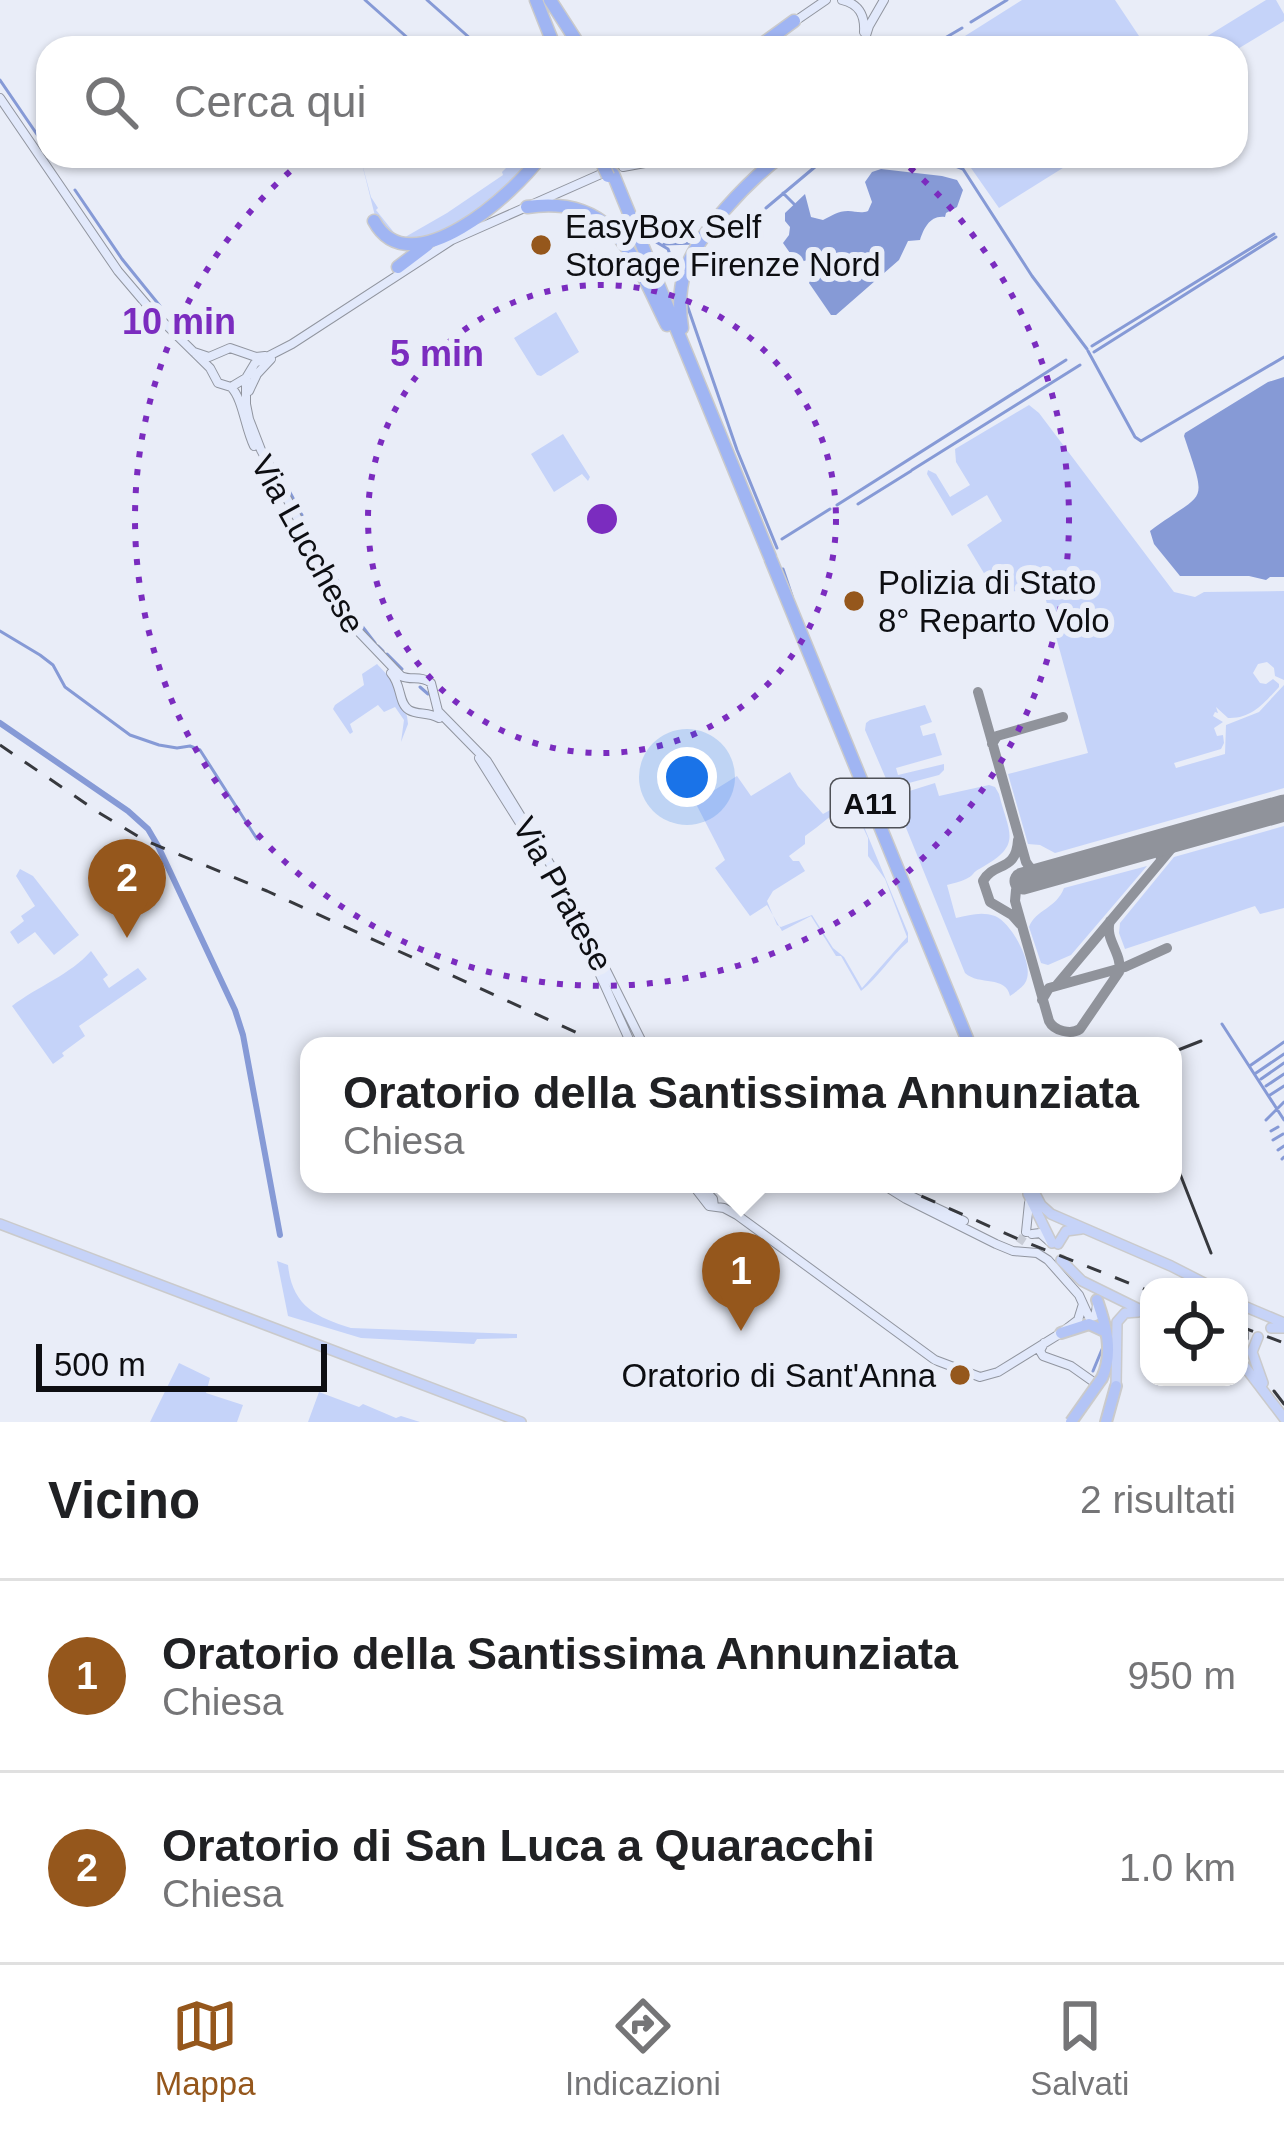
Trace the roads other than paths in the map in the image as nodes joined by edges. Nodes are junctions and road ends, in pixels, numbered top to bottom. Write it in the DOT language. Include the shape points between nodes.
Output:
graph roads {
  1 [pos="539,0"];
  2 [pos="826,0"];
  3 [pos="840,0"];
  4 [pos="884,0"];
  5 [pos="813,8"];
  6 [pos="794,21"];
  7 [pos="551,36"];
  8 [pos="570,36"];
  9 [pos="773,36"];
  10 [pos="779,36"];
  11 [pos="862,36"];
  12 [pos="866,36"];
  13 [pos="0,98"];
  14 [pos="36,150"];
  15 [pos="48,168"];
  16 [pos="531,168"];
  17 [pos="607,168"];
  18 [pos="607,168"];
  19 [pos="609,168"];
  20 [pos="609,168"];
  21 [pos="768,168"];
  22 [pos="527,207"];
  23 [pos="374,221"];
  24 [pos="438,238"];
  25 [pos="398,267"];
  26 [pos="292,344"];
  27 [pos="676,344"];
  28 [pos="236,349"];
  29 [pos="191,350"];
  30 [pos="272,352"];
  31 [pos="213,356"];
  32 [pos="209,368"];
  33 [pos="247,377"];
  34 [pos="231,387"];
  35 [pos="246,404"];
  36 [pos="719,433"];
  37 [pos="768,559"];
  38 [pos="412,679"];
  39 [pos="401,692"];
  40 [pos="435,698"];
  41 [pos="422,712"];
  42 [pos="473,747"];
  43 [pos="628,1037"];
  44 [pos="640,1037"];
  45 [pos="963,1037"];
  46 [pos="701,1193"];
  47 [pos="897,1193"];
  48 [pos="903,1193"];
  49 [pos="1027,1193"];
  50 [pos="1029,1193"];
  51 [pos="1031,1193"];
  52 [pos="0,1222"];
  53 [pos="1092,1232"];
  54 [pos="1053,1243"];
  55 [pos="1014,1244"];
  56 [pos="1061,1260"];
  57 [pos="1192,1278"];
  58 [pos="1082,1281"];
  59 [pos="1097,1300"];
  60 [pos="1083,1304"];
  61 [pos="1248,1308"];
  62 [pos="1140,1310"];
  63 [pos="1140,1313"];
  64 [pos="1284,1325"];
  65 [pos="1271,1328"];
  66 [pos="1061,1333"];
  67 [pos="1106,1334"];
  68 [pos="1258,1337"];
  69 [pos="1045,1342"];
  70 [pos="1248,1369"];
  71 [pos="1097,1385"];
  72 [pos="1116,1386"];
  73 [pos="1273,1404"];
  74 [pos="1107,1415"];
  75 [pos="1284,1418"];
  76 [pos="521,1422"];
  77 [pos="1071,1422"];
  1 -- 7 [label="highway"];
  1 -- 8 [label="highway"];
  2 -- 5 [label="main road"];
  3 -- 5 [label="main road"];
  3 -- 11 [label="main road" via="862,14"];
  4 -- 12 [label="main road"];
  5 -- 6 [label="main road"];
  6 -- 9 [label="highway"];
  6 -- 10 [label="main road"];
  13 -- 14 [label="main road, Via Lucchese"];
  15 -- 29 [label="main road, Via Lucchese" via="128,284"];
  16 -- 24 [label="highway" via="493,206"];
  17 -- 22 [label="main road"];
  18 -- 25 [label="main road" via="465,228"];
  19 -- 27 [label="highway, A11"];
  20 -- 36 [label="highway, A11"];
  21 -- 36 [label="highway" via="742,191 682,281 683,332"];
  22 -- 26 [label="main road" via="444,244"];
  22 -- 27 [label="highway" via="559,204 608,224"];
  23 -- 24 [label="highway" via="398,244"];
  24 -- 25 [label="highway"];
  25 -- 30 [label="main road"];
  26 -- 33 [label="main road"];
  26 -- 35 [label="main road" via="259,371"];
  27 -- 37 [label="highway, A11"];
  28 -- 30 [label="main road" via="259,357"];
  28 -- 31 [label="main road"];
  28 -- 33 [label="main road, Via Lucchese" via="248,359"];
  29 -- 30 [label="main road" via="233,343 253,354"];
  29 -- 31 [label="main road"];
  29 -- 32 [label="main road, Via Lucchese"];
  31 -- 32 [label="main road"];
  32 -- 34 [label="main road, Via Lucchese"];
  33 -- 34 [label="main road"];
  33 -- 35 [label="main road, Via Lucchese"];
  34 -- 39 [label="main road, Via Lucchese" via="247,433 350,627"];
  35 -- 38 [label="main road, Via Lucchese" via="261,450 357,630"];
  36 -- 37 [label="highway, A11"];
  37 -- 45 [label="highway, A11"];
  38 -- 39 [label="main road"];
  38 -- 40 [label="main road, Via Lucchese" via="430,682"];
  39 -- 41 [label="main road, Via Lucchese" via="406,707"];
  40 -- 41 [label="main road"];
  40 -- 42 [label="main road, Via Lucchese"];
  41 -- 42 [label="main road, Via Lucchese"];
  42 -- 43 [label="main road, Via Pratese" via="570,909"];
  42 -- 44 [label="main road, Via Pratese" via="575,906"];
  46 -- 69 [label="main road" via="707,1205 733,1213 935,1360 986,1377"];
  47 -- 60 [label="main road" via="1003,1248 1034,1250"];
  48 -- 55 [label="main road"];
  49 -- 54 [label="main road" via="1029,1233"];
  50 -- 54 [label="main road"];
  51 -- 53 [label="main road" via="1047,1211"];
  52 -- 76 [label="main road"];
  53 -- 54 [label="main road" via="1069,1229"];
  53 -- 57 [label="main road"];
  56 -- 58 [label="main road"];
  58 -- 59 [label="main road"];
  58 -- 62 [label="main road"];
  59 -- 60 [label="main road" via="1092,1318"];
  59 -- 67 [label="highway"];
  60 -- 66 [label="main road"];
  61 -- 64 [label="main road"];
  63 -- 72 [label="main road" via="1126,1312 1117,1322"];
  64 -- 65 [label="main road"];
  66 -- 67 [label="highway" via="1092,1324"];
  66 -- 69 [label="main road"];
  67 -- 77 [label="highway, bridge" via="1106,1369"];
  68 -- 73 [label="main road" via="1253,1358"];
  69 -- 71 [label="main road" via="1042,1355"];
  70 -- 73 [label="main road"];
  71 -- 72 [label="main road"];
  71 -- 74 [label="highway"];
  72 -- 74 [label="highway"];
  73 -- 75 [label="main road"];
}
